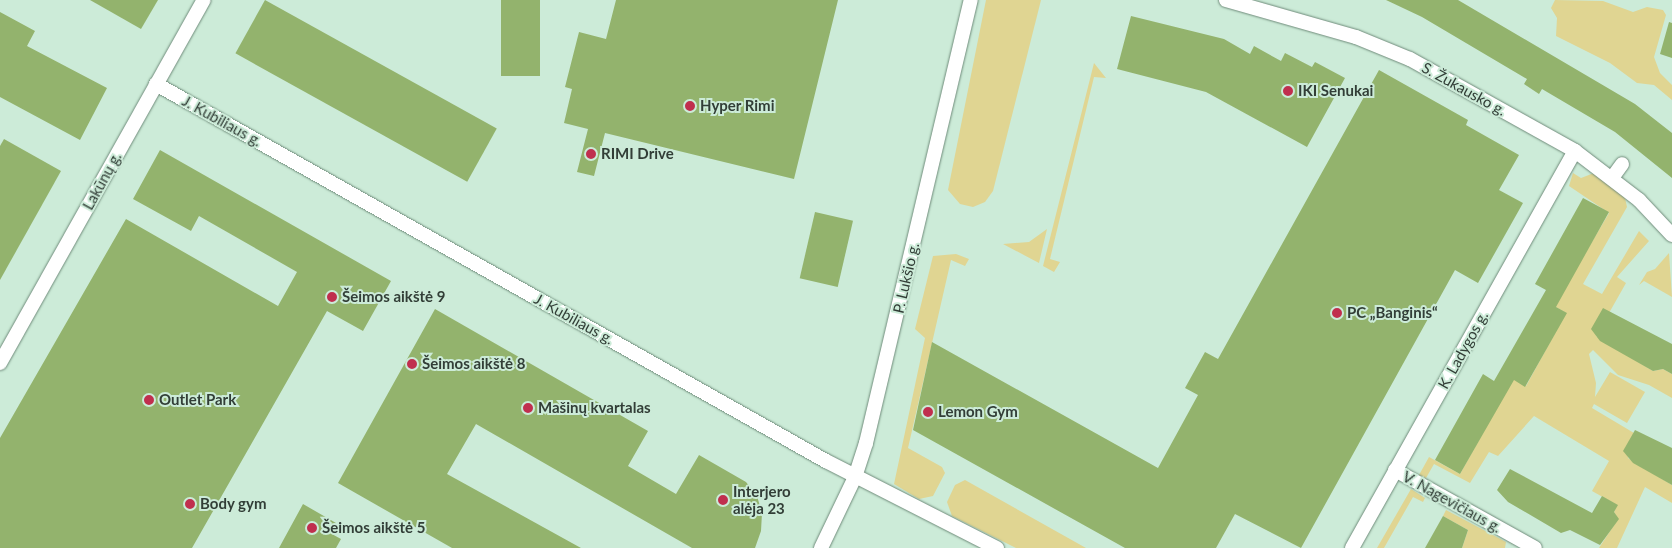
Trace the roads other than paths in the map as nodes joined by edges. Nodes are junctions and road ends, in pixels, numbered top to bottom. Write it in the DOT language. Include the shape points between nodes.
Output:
graph roads {
  1 [pos="204,0"];
  2 [pos="971,0"];
  3 [pos="1226,0"];
  4 [pos="156,84"];
  5 [pos="1575,151"];
  6 [pos="1624,160"];
  7 [pos="1612,178"];
  8 [pos="1672,235"];
  9 [pos="0,363"];
  10 [pos="1396,470"];
  11 [pos="855,476"];
  12 [pos="821,548"];
  13 [pos="997,548"];
  14 [pos="1352,548"];
  15 [pos="1536,548"];
  1 -- 4 [label="street, Lakūnų g."];
  2 -- 11 [label="street, P. Lukšio g." via="883,379"];
  3 -- 5 [label="street, S. Žukausko g." via="1348,35 1394,52"];
  4 -- 9 [label="street, Lakūnų g."];
  4 -- 11 [label="street, J. Kubiliaus g."];
  5 -- 7 [label="street, S. Žukausko g."];
  5 -- 10 [label="street, K. Ladygos g."];
  6 -- 7 [label="street"];
  7 -- 8 [label="street, S. Žukausko g."];
  10 -- 14 [label="street, K. Ladygos g."];
  10 -- 15 [label="street, V. Nagevičiaus g."];
  11 -- 12 [label="street, P. Lukšio g."];
  11 -- 13 [label="street, J. Kubiliaus g."];
}
